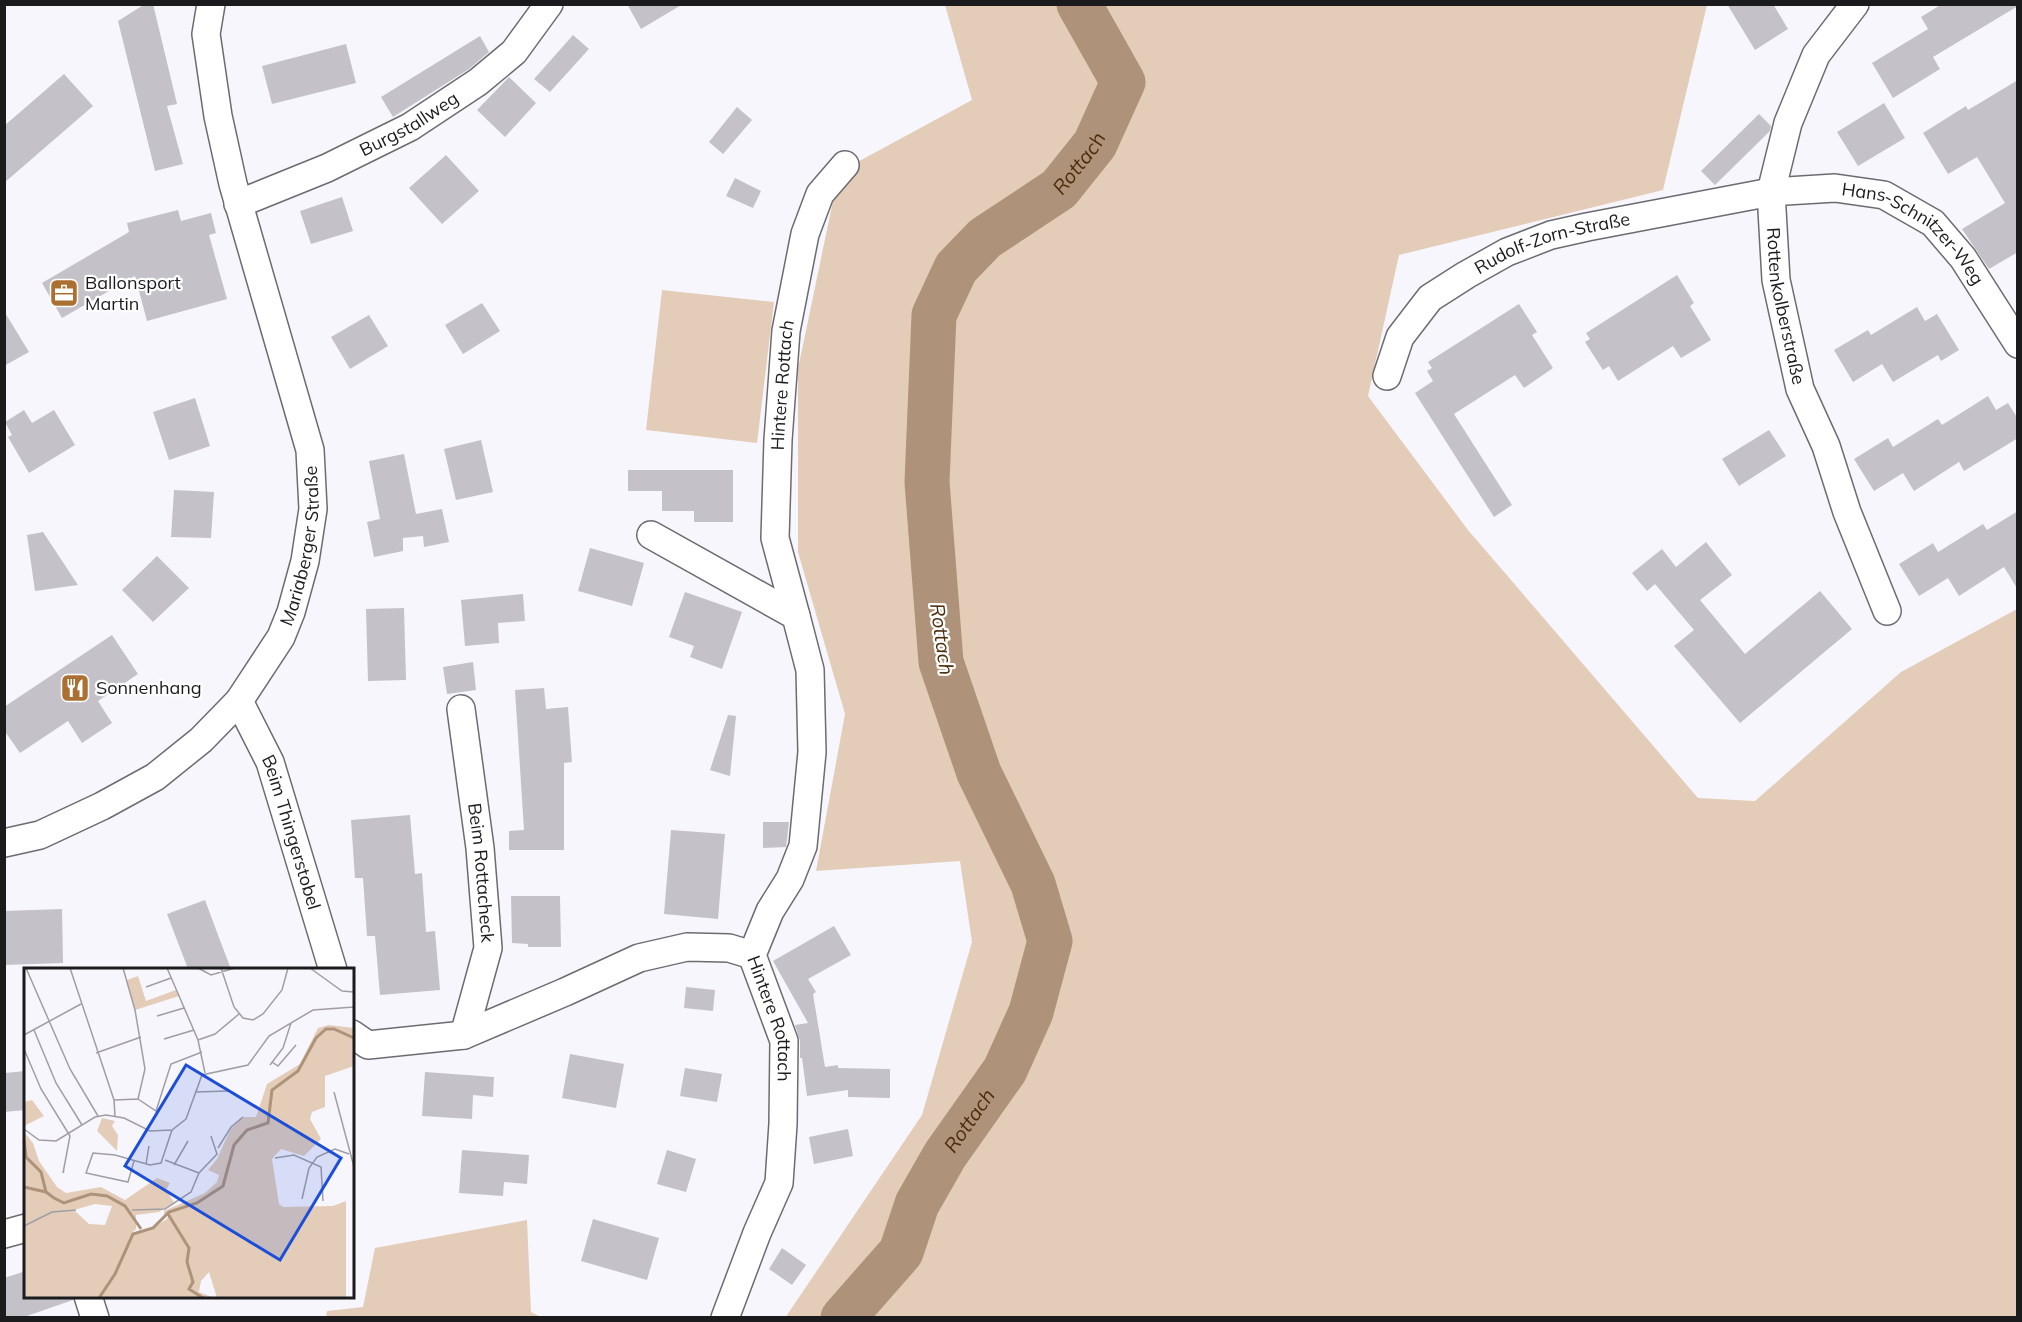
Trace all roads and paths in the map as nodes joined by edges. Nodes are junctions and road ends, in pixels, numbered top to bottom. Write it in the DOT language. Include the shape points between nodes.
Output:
graph roads {
  1 [pos="211,4"];
  2 [pos="549,4"];
  3 [pos="1855,4"];
  4 [pos="845,165"];
  5 [pos="1771,192"];
  6 [pos="238,204"];
  7 [pos="2018,344"];
  8 [pos="1388,376"];
  9 [pos="651,535"];
  10 [pos="1887,611"];
  11 [pos="796,616"];
  12 [pos="239,701"];
  13 [pos="461,709"];
  14 [pos="4,843"];
  15 [pos="752,955"];
  16 [pos="333,968"];
  17 [pos="354,1035"];
  18 [pos="464,1035"];
  19 [pos="24,1229"];
  20 [pos="4,1234"];
  21 [pos="89,1298"];
  22 [pos="95,1317"];
  23 [pos="725,1317"];
  1 -- 6 [label="street, Mariaberger Straße" via="206,34 218,116"];
  2 -- 6 [label="street, Burgstallweg" via="514,52 478,82 410,127 327,168"];
  3 -- 5 [label="street, Rottenkolberstraße" via="1816,55 1788,123"];
  4 -- 11 [label="street, Hintere Rottach" via="820,194 805,234 786,331 776,538"];
  5 -- 7 [label="street, Hans-Schnitzer-Weg" via="1835,188 1884,195 1915,211 1933,223 1963,258"];
  5 -- 8 [label="street, Rudolf-Zorn-Straße" via="1551,235 1507,252 1430,298 1400,336"];
  5 -- 10 [label="street, Rottenkolberstraße" via="1776,280 1800,388"];
  6 -- 12 [label="street, Mariaberger Straße" via="310,450 313,508 305,561 291,612 281,636"];
  9 -- 11 [label="street"];
  11 -- 15 [label="street, Hintere Rottach" via="810,670 812,752 803,846"];
  12 -- 14 [label="street, Mariaberger Straße" via="201,740 155,777 40,836"];
  12 -- 16 [label="street, Beim Thingerstobel" via="270,762"];
  13 -- 18 [label="street, Beim Rottacheck" via="480,848 488,948"];
  15 -- 18 [label="street" via="729,948 687,947 639,958"];
  15 -- 23 [label="street, Hintere Rottach" via="784,1041 779,1183"];
  17 -- 18 [label="street" via="368,1045"];
  19 -- 20 [label="street"];
  21 -- 22 [label="street"];
}
